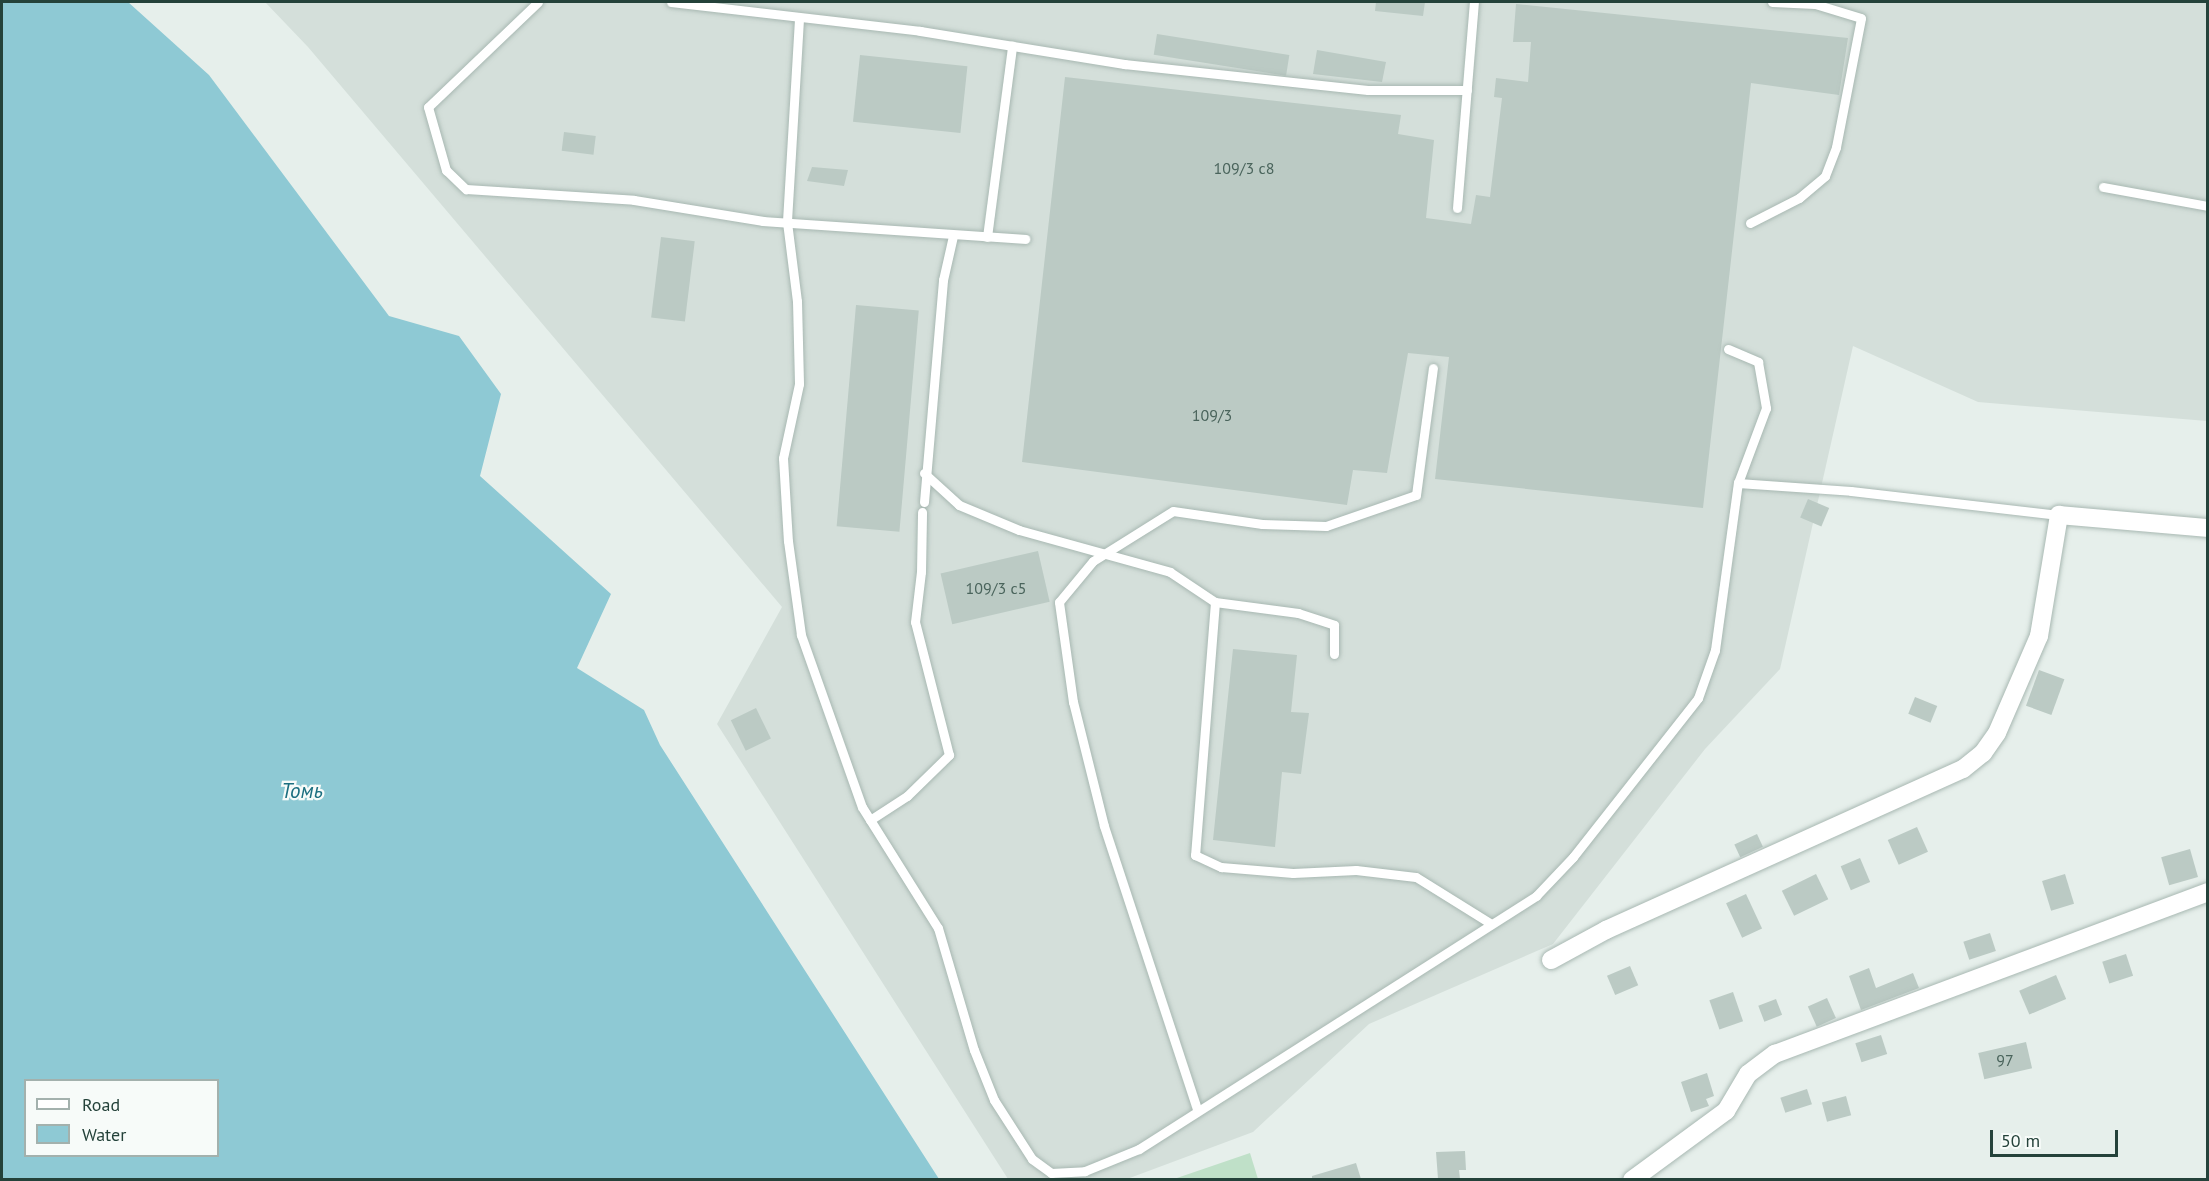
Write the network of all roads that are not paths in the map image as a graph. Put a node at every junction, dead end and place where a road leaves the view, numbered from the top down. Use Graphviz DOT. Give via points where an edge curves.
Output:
graph roads {
  1 [pos="538,2"];
  2 [pos="671,2"];
  3 [pos="1474,2"];
  4 [pos="1772,2"];
  5 [pos="1815,3"];
  6 [pos="799,19"];
  7 [pos="1012,46"];
  8 [pos="1467,90"];
  9 [pos="2103,188"];
  10 [pos="2208,206"];
  11 [pos="1457,208"];
  12 [pos="787,222"];
  13 [pos="1750,223"];
  14 [pos="953,236"];
  15 [pos="987,237"];
  16 [pos="1025,239"];
  17 [pos="1728,349"];
  18 [pos="1433,368"];
  19 [pos="924,473"];
  20 [pos="1738,483"];
  21 [pos="2059,514"];
  22 [pos="2208,528"];
  23 [pos="1105,553"];
  24 [pos="1215,602"];
  25 [pos="1334,654"];
  26 [pos="870,820"];
  27 [pos="2208,892"];
  28 [pos="1490,923"];
  29 [pos="1551,960"];
  30 [pos="1197,1109"];
  31 [pos="1632,1179"];
  1 -- 12 [label="lane" via="428,107 446,170 466,189 634,200"];
  2 -- 6 [label="lane"];
  3 -- 8 [label="lane"];
  4 -- 5 [label="lane"];
  5 -- 13 [label="lane" via="1861,18 1836,147 1826,176 1799,198"];
  6 -- 7 [label="lane"];
  6 -- 12 [label="lane"];
  7 -- 8 [label="lane" via="1124,64 1368,90"];
  7 -- 15 [label="lane"];
  8 -- 11 [label="lane"];
  9 -- 10 [label="lane"];
  12 -- 14 [label="lane"];
  12 -- 26 [label="lane" via="797,301 799,384 783,458 788,541 799,623 821,694"];
  14 -- 15 [label="lane"];
  14 -- 19 [label="lane" via="944,280"];
  15 -- 16 [label="lane"];
  17 -- 20 [label="lane" via="1758,362 1766,408"];
  18 -- 23 [label="lane" via="1416,495 1326,526 1262,524 1173,511"];
  19 -- 23 [label="lane" via="959,505 1019,530"];
  19 -- 26 [label="lane" via="915,622 949,755 907,796"];
  20 -- 21 [label="lane"];
  20 -- 28 [label="lane" via="1715,650 1698,698 1573,857 1536,896"];
  21 -- 22 [label="street"];
  21 -- 29 [label="street" via="2039,636 1997,733 1983,753 1963,769 1606,930"];
  23 -- 24 [label="lane" via="1170,572"];
  23 -- 30 [label="lane" via="1093,561 1059,602 1073,702 1104,826"];
  24 -- 25 [label="lane" via="1298,613 1334,625"];
  24 -- 28 [label="lane" via="1195,855 1221,867 1293,873 1356,870 1416,877"];
  26 -- 30 [label="lane" via="938,928 974,1050 994,1100 1032,1159 1052,1173 1085,1171 1139,1149"];
  27 -- 31 [label="street" via="1774,1054 1748,1074 1726,1111"];
  28 -- 30 [label="lane"];
}
